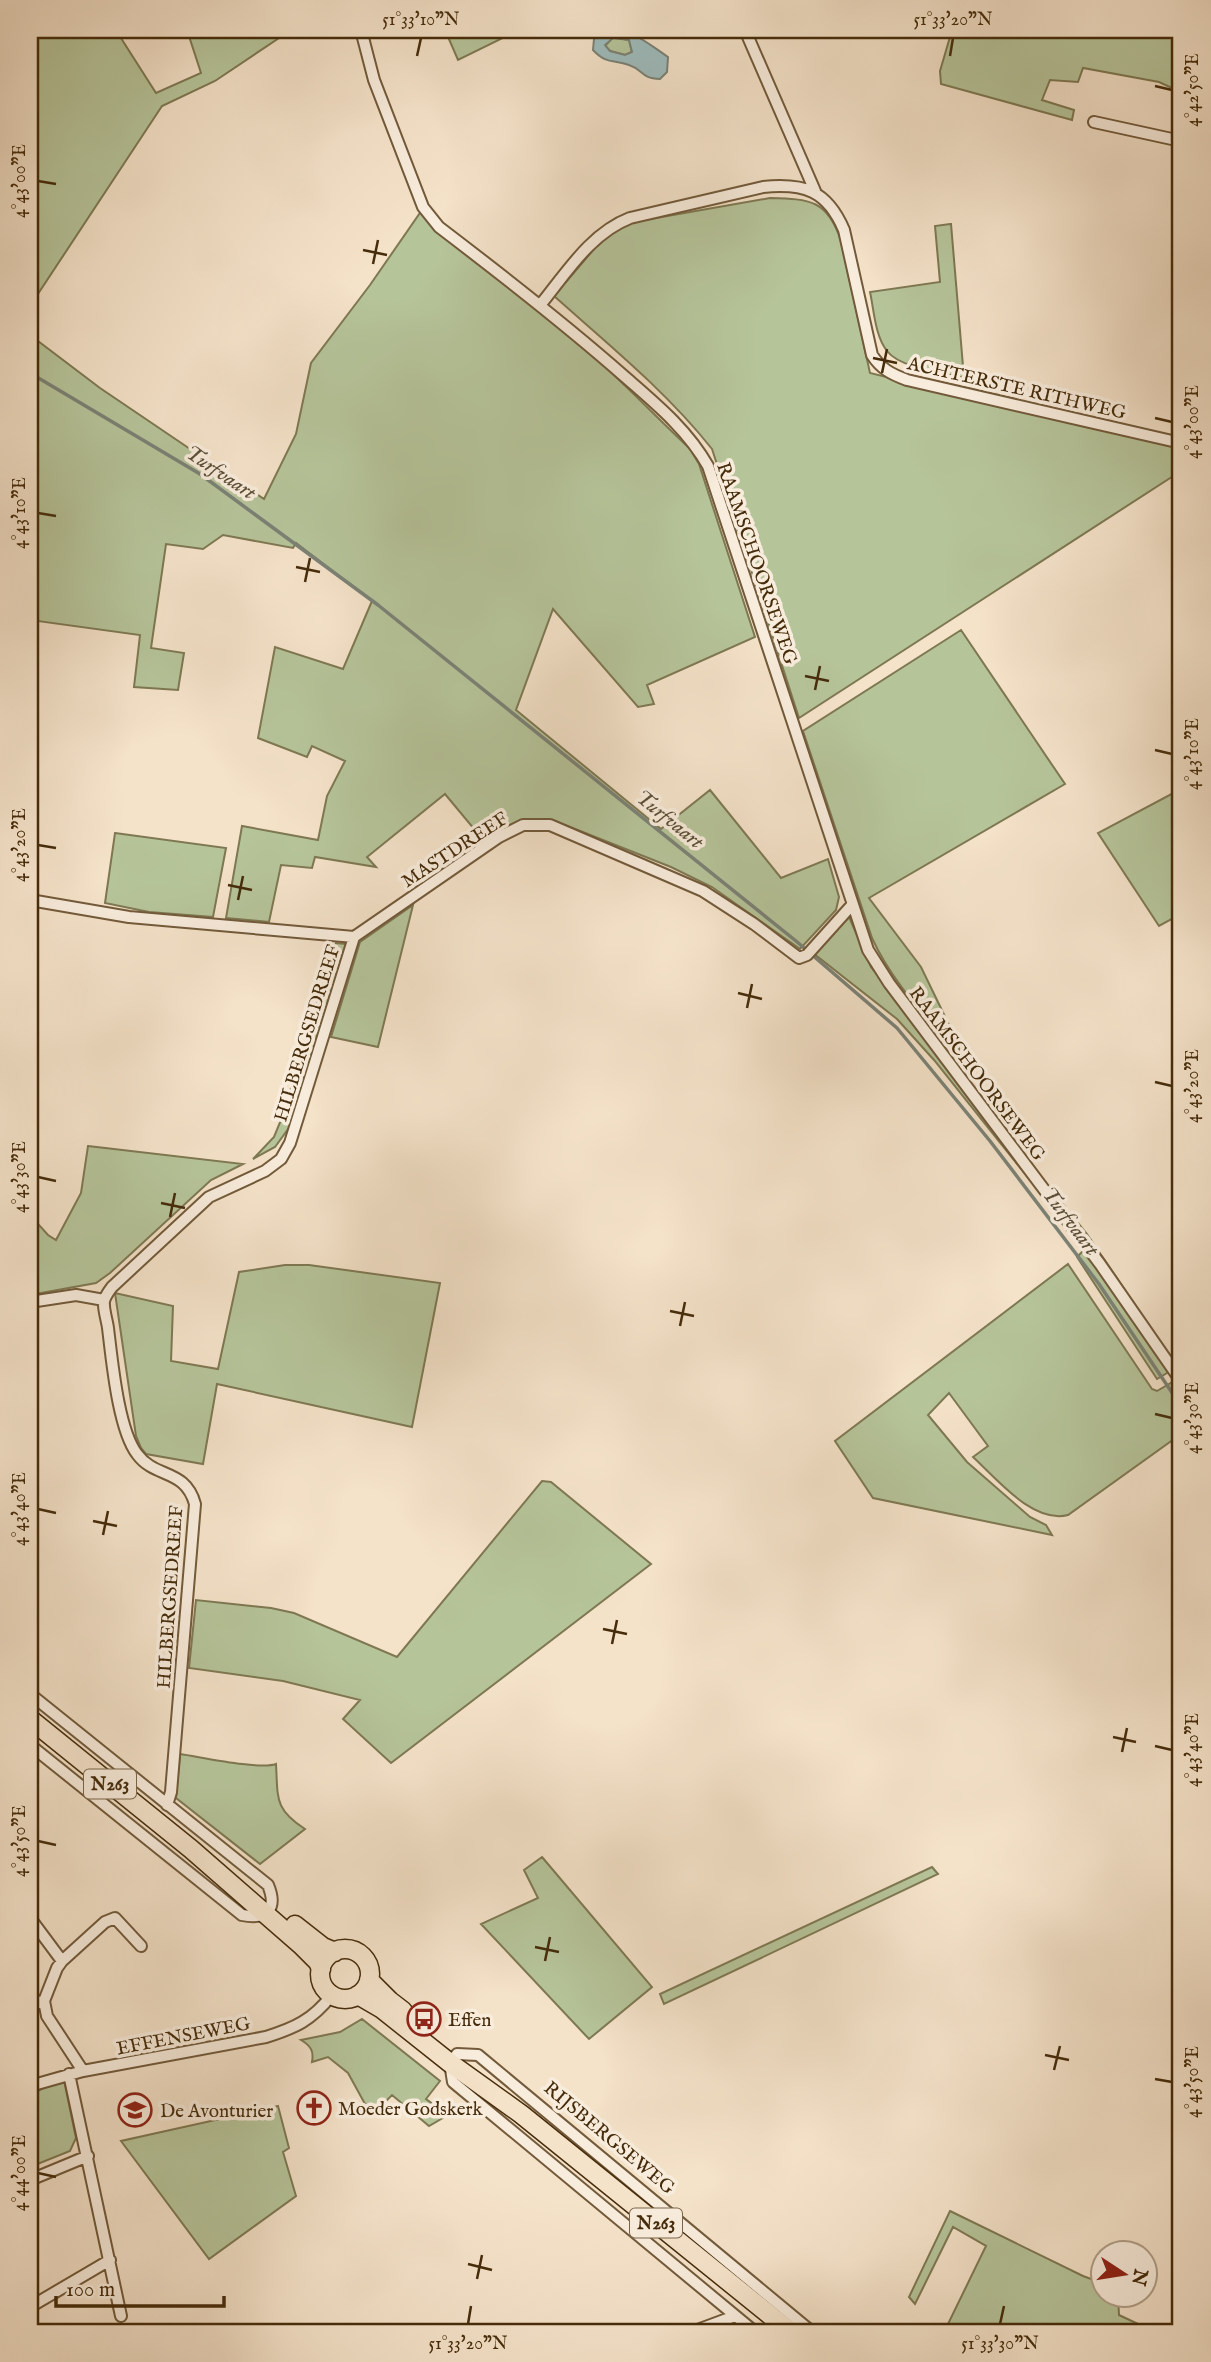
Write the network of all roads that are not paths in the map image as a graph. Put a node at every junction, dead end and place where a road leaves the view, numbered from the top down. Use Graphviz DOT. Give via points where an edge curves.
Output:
graph roads {
  1 [pos="361,30"];
  2 [pos="745,30"];
  3 [pos="1094,122"];
  4 [pos="1181,141"];
  5 [pos="815,191"];
  6 [pos="541,303"];
  7 [pos="1181,443"];
  8 [pos="30,900"];
  9 [pos="852,905"];
  10 [pos="354,937"];
  11 [pos="104,1300"];
  12 [pos="30,1302"];
  13 [pos="1181,1381"];
  14 [pos="30,1694"];
  15 [pos="30,1719"];
  16 [pos="30,1745"];
  17 [pos="167,1805"];
  18 [pos="269,1910"];
  19 [pos="30,1918"];
  20 [pos="141,1946"];
  21 [pos="335,1952"];
  22 [pos="62,1962"];
  23 [pos="321,1969"];
  24 [pos="369,1980"];
  25 [pos="358,1995"];
  26 [pos="331,1996"];
  27 [pos="44,2001"];
  28 [pos="30,2004"];
  29 [pos="454,2059"];
  30 [pos="83,2071"];
  31 [pos="69,2074"];
  32 [pos="30,2086"];
  33 [pos="88,2156"];
  34 [pos="30,2180"];
  35 [pos="110,2260"];
  36 [pos="30,2307"];
  37 [pos="121,2316"];
  38 [pos="735,2316"];
  39 [pos="692,2332"];
  40 [pos="755,2332"];
  41 [pos="791,2332"];
  42 [pos="812,2332"];
  1 -- 6 [label="street, RAAMSCHOORSEWEG" via="374,80 423,207 439,227"];
  2 -- 5 [label="street, ACHTERSTE RITHWEG"];
  3 -- 4 [label="street"];
  5 -- 6 [label="street" via="783,185 762,187 614,224 600,233"];
  5 -- 7 [label="street, ACHTERSTE RITHWEG" via="844,230 872,355 879,366 907,380"];
  6 -- 9 [label="street, RAAMSCHOORSEWEG" via="672,418 696,444 708,466"];
  8 -- 10 [label="street" via="129,917"];
  9 -- 10 [label="street, MASTDREEF" via="810,952 799,958 703,891 550,825 523,825"];
  9 -- 13 [label="street, RAAMSCHOORSEWEG" via="868,950 889,983 1100,1264"];
  10 -- 11 [label="street, HILBERGSEDREEF" via="290,1143 281,1159 209,1196 112,1287"];
  11 -- 12 [label="street" via="76,1295"];
  11 -- 17 [label="street, HILBERGSEDREEF" via="116,1388 130,1444 148,1465 185,1483 195,1504"];
  14 -- 17 [label="street"];
  15 -- 18 [label="main road, N263"];
  16 -- 18 [label="street" via="242,1915 256,1918"];
  17 -- 18 [label="street" via="268,1885 272,1895"];
  18 -- 21 [label="main road, N263"];
  18 -- 23 [label="main road, N263"];
  19 -- 22 [label="street"];
  20 -- 22 [label="street" via="115,1918"];
  21 -- 23 [label="main road"];
  21 -- 24 [label="main road, N263" via="351,1950 367,1960"];
  22 -- 27 [label="street"];
  23 -- 26 [label="main road, N263"];
  24 -- 25 [label="main road"];
  24 -- 29 [label="main road, RIJSBERGSEWEG / N263"];
  25 -- 26 [label="main road"];
  25 -- 29 [label="main road, RIJSBERGSEWEG / N263"];
  26 -- 30 [label="street, EFFENSEWEG" via="296,2028"];
  27 -- 28 [label="street"];
  27 -- 30 [label="street" via="47,2016"];
  29 -- 38 [label="street" via="453,2082"];
  29 -- 41 [label="main road, RIJSBERGSEWEG / N263"];
  29 -- 42 [label="street, RIJSBERGSEWEG" via="478,2054"];
  30 -- 31 [label="street, EFFENSEWEG"];
  31 -- 32 [label="street, EFFENSEWEG"];
  31 -- 33 [label="street"];
  33 -- 34 [label="street"];
  33 -- 35 [label="street"];
  35 -- 36 [label="street"];
  35 -- 37 [label="street"];
  38 -- 39 [label="street"];
  38 -- 40 [label="street"];
}
